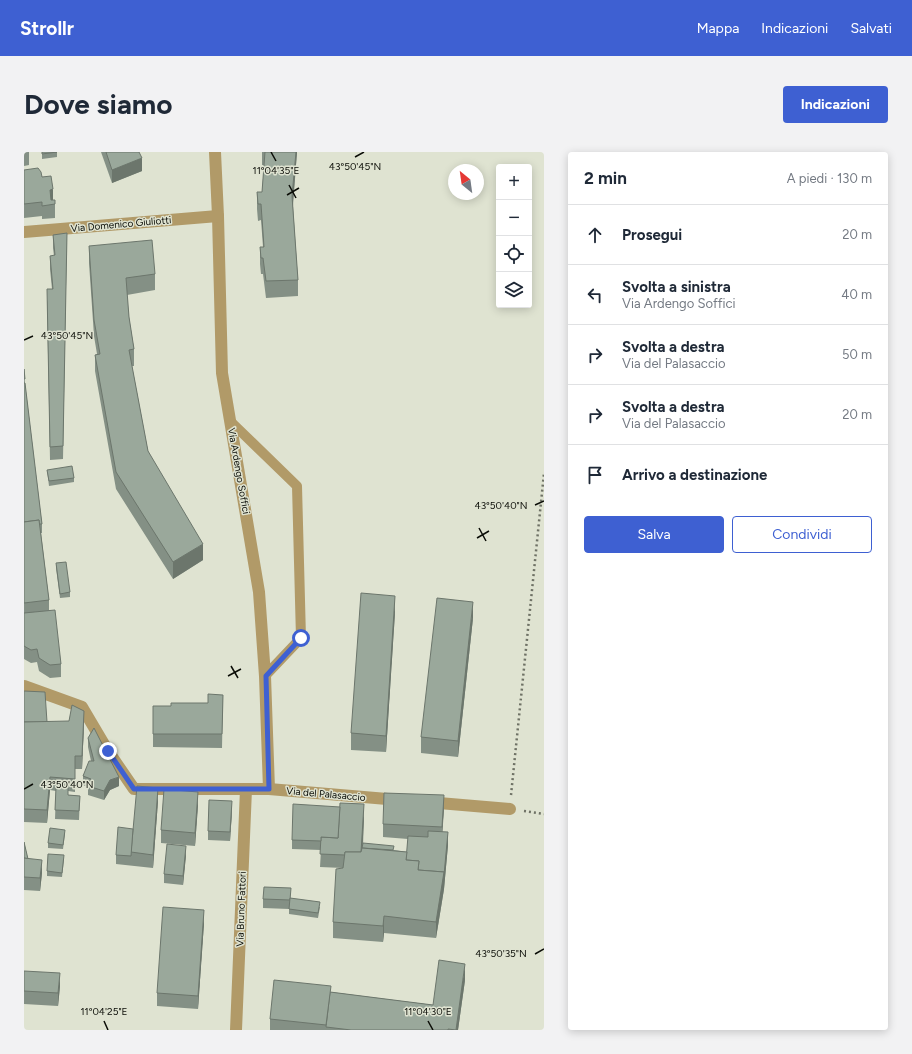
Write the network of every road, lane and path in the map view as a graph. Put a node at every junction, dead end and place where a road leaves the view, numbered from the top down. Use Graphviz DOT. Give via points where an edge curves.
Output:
graph roads {
  1 [pos="215,152"];
  2 [pos="218,216"];
  3 [pos="24,232"];
  4 [pos="230,421"];
  5 [pos="544,473"];
  6 [pos="266,676"];
  7 [pos="24,686"];
  8 [pos="246,788"];
  9 [pos="269,789"];
  10 [pos="510,809"];
  11 [pos="544,814"];
  12 [pos="236,1030"];
  1 -- 2 [label="street, Via Ardengo Soffici"];
  2 -- 3 [label="street, Via Domenico Giuliotti"];
  2 -- 4 [label="street, Via Ardengo Soffici" via="222,373"];
  4 -- 6 [label="street, Via Ardengo Soffici" via="259,592"];
  4 -- 6 [label="lane" via="297,486 301,638"];
  5 -- 10 [label="path"];
  6 -- 9 [label="street, Via Ardengo Soffici"];
  7 -- 8 [label="street, Via del Palasaccio" via="82,707 134,789"];
  8 -- 9 [label="street, Via del Palasaccio"];
  8 -- 12 [label="street, Via Bruno Fattori"];
  9 -- 10 [label="street, Via del Palasaccio"];
  10 -- 11 [label="path"];
}
